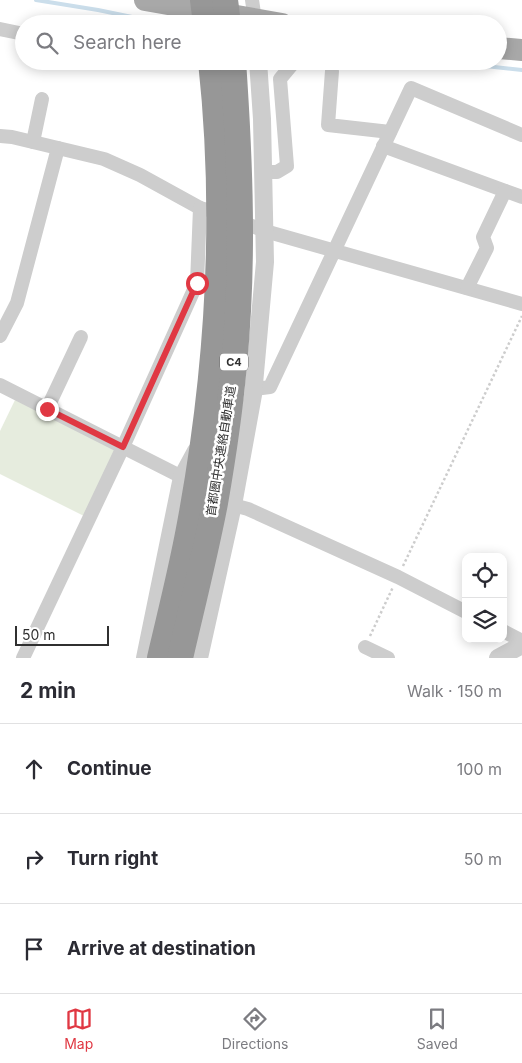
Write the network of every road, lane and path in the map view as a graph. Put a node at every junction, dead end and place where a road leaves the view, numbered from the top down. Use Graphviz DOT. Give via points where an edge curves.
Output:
graph roads {
  1 [pos="145,0"];
  2 [pos="203,0"];
  3 [pos="225,0"];
  4 [pos="174,3"];
  5 [pos="205,15"];
  6 [pos="227,15"];
  7 [pos="254,15"];
  8 [pos="0,28"];
  9 [pos="15,32"];
  10 [pos="507,49"];
  11 [pos="522,50"];
  12 [pos="212,70"];
  13 [pos="233,70"];
  14 [pos="259,70"];
  15 [pos="288,70"];
  16 [pos="332,71"];
  17 [pos="42,99"];
  18 [pos="390,132"];
  19 [pos="522,135"];
  20 [pos="0,136"];
  21 [pos="32,142"];
  22 [pos="383,146"];
  23 [pos="58,148"];
  24 [pos="264,172"];
  25 [pos="505,191"];
  26 [pos="522,197"];
  27 [pos="200,208"];
  28 [pos="265,231"];
  29 [pos="334,250"];
  30 [pos="264,262"];
  31 [pos="467,288"];
  32 [pos="522,304"];
  33 [pos="522,316"];
  34 [pos="0,336"];
  35 [pos="81,337"];
  36 [pos="0,385"];
  37 [pos="254,389"];
  38 [pos="47,409"];
  39 [pos="123,447"];
  40 [pos="182,477"];
  41 [pos="233,505"];
  42 [pos="398,577"];
  43 [pos="462,610"];
  44 [pos="507,633"];
  45 [pos="522,641"];
  46 [pos="522,645"];
  47 [pos="365,647"];
  48 [pos="23,658"];
  49 [pos="145,658"];
  50 [pos="160,658"];
  51 [pos="180,658"];
  52 [pos="199,658"];
  53 [pos="388,658"];
  54 [pos="498,658"];
  1 -- 4 [label="main road"];
  2 -- 5 [label="highway, bridge"];
  3 -- 6 [label="highway, bridge"];
  4 -- 7 [label="main road"];
  8 -- 9 [label="street"];
  10 -- 11 [label="main road"];
  12 -- 50 [label="highway, 首都圏中央連絡自動車道 / C4, bridge" via="216,99 219,259 210,389 189,529"];
  13 -- 51 [label="highway, 首都圏中央連絡自動車道 / C4, bridge" via="240,243 234,363 214,504"];
  14 -- 24 [label="street"];
  15 -- 24 [label="street" via="280,79 287,166 277,172"];
  16 -- 18 [label="street" via="328,125"];
  17 -- 21 [label="street"];
  18 -- 19 [label="street" via="411,88"];
  18 -- 22 [label="street"];
  20 -- 21 [label="street"];
  21 -- 23 [label="street"];
  22 -- 25 [label="street"];
  22 -- 29 [label="street"];
  23 -- 27 [label="street" via="104,159"];
  23 -- 34 [label="street" via="16,303"];
  24 -- 28 [label="street"];
  25 -- 26 [label="street"];
  25 -- 31 [label="street" via="483,237 487,248"];
  27 -- 28 [label="street"];
  27 -- 39 [label="street" via="197,283"];
  28 -- 29 [label="street"];
  28 -- 30 [label="street"];
  29 -- 31 [label="street"];
  29 -- 37 [label="street" via="270,387"];
  30 -- 37 [label="street"];
  30 -- 40 [label="street" via="246,340 218,409"];
  31 -- 32 [label="street"];
  33 -- 42 [label="path"];
  35 -- 38 [label="street"];
  36 -- 38 [label="street"];
  37 -- 41 [label="street"];
  38 -- 39 [label="street"];
  39 -- 40 [label="street"];
  39 -- 48 [label="street"];
  40 -- 49 [label="street"];
  41 -- 42 [label="street"];
  41 -- 52 [label="street"];
  42 -- 43 [label="street"];
  42 -- 47 [label="path"];
  44 -- 45 [label="street"];
  46 -- 54 [label="street"];
  47 -- 53 [label="street"];
}
